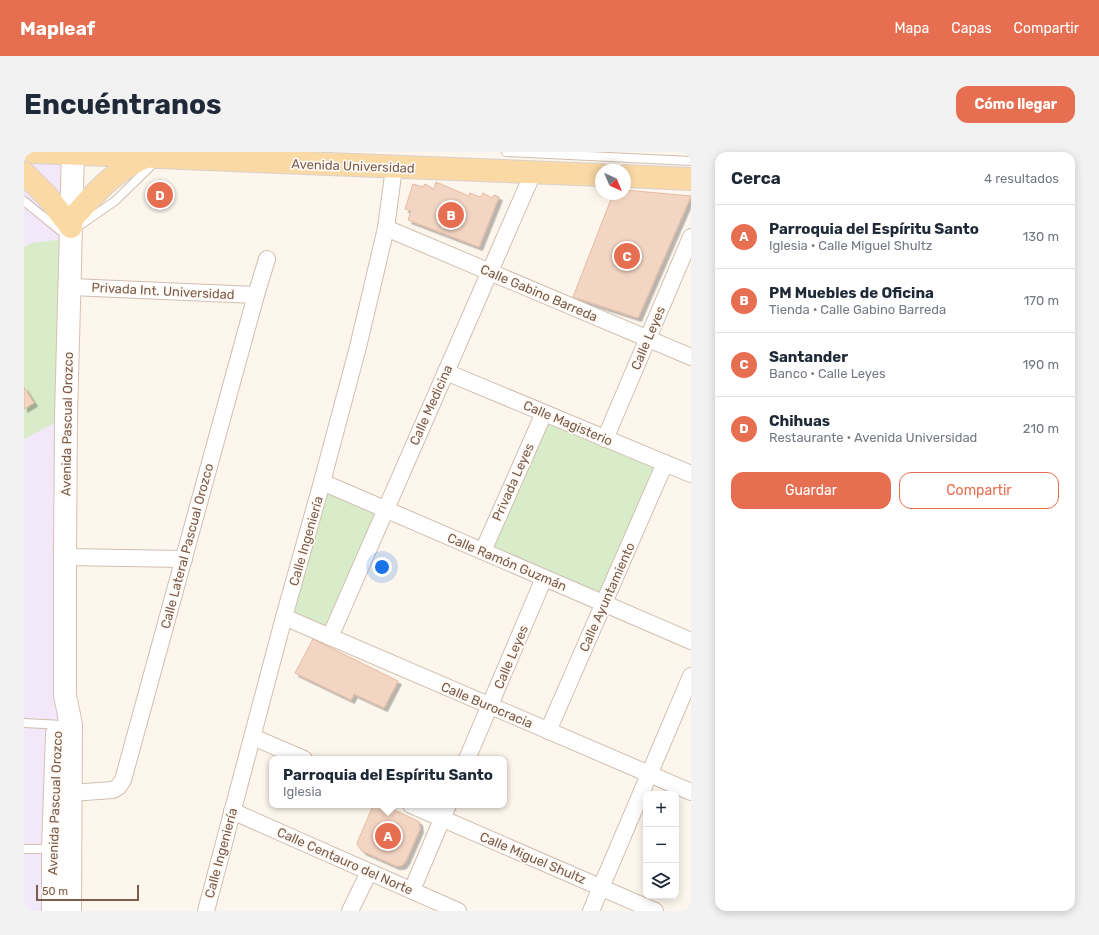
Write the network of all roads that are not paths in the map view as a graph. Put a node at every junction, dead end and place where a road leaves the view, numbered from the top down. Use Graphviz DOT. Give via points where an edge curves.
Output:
graph roads {
  1 [pos="33,152"];
  2 [pos="506,152"];
  3 [pos="73,153"];
  4 [pos="152,158"];
  5 [pos="691,161"];
  6 [pos="394,168"];
  7 [pos="24,172"];
  8 [pos="533,173"];
  9 [pos="595,176"];
  10 [pos="631,176"];
  11 [pos="691,179"];
  12 [pos="24,201"];
  13 [pos="386,228"];
  14 [pos="71,229"];
  15 [pos="691,237"];
  16 [pos="267,259"];
  17 [pos="490,272"];
  18 [pos="71,287"];
  19 [pos="256,296"];
  20 [pos="648,339"];
  21 [pos="691,357"];
  22 [pos="446,372"];
  23 [pos="544,413"];
  24 [pos="605,439"];
  25 [pos="665,463"];
  26 [pos="691,474"];
  27 [pos="322,482"];
  28 [pos="386,509"];
  29 [pos="483,551"];
  30 [pos="65,557"];
  31 [pos="184,559"];
  32 [pos="544,578"];
  33 [pos="604,604"];
  34 [pos="284,617"];
  35 [pos="330,637"];
  36 [pos="691,641"];
  37 [pos="691,676"];
  38 [pos="490,706"];
  39 [pos="24,723"];
  40 [pos="64,725"];
  41 [pos="548,731"];
  42 [pos="253,737"];
  43 [pos="297,756"];
  44 [pos="468,756"];
  45 [pos="650,774"];
  46 [pos="691,792"];
  47 [pos="72,793"];
  48 [pos="426,808"];
  49 [pos="232,811"];
  50 [pos="445,812"];
  51 [pos="24,849"];
  52 [pos="53,849"];
  53 [pos="369,872"];
  54 [pos="601,888"];
  55 [pos="412,890"];
  56 [pos="53,911"];
  57 [pos="70,911"];
  58 [pos="206,911"];
  59 [pos="350,911"];
  60 [pos="458,911"];
  61 [pos="591,911"];
  62 [pos="655,911"];
  1 -- 3 [label="main road, Avenida Universidad"];
  2 -- 5 [label="lane"];
  3 -- 4 [label="main road, Avenida Universidad"];
  3 -- 14 [label="main road, Avenida Pascual Orozco"];
  4 -- 6 [label="main road, Avenida Universidad"];
  4 -- 14 [label="main road" via="131,163 111,178"];
  6 -- 8 [label="main road, Avenida Universidad"];
  6 -- 13 [label="street, Calle Ingeniería"];
  7 -- 14 [label="main road" via="47,196"];
  8 -- 9 [label="main road, Avenida Universidad"];
  8 -- 17 [label="street, Calle Medicina"];
  10 -- 11 [label="main road"];
  12 -- 14 [label="lane"];
  13 -- 17 [label="street, Calle Gabino Barreda"];
  13 -- 27 [label="street, Calle Ingeniería"];
  14 -- 18 [label="main road, Avenida Pascual Orozco"];
  15 -- 20 [label="street, Calle Leyes"];
  16 -- 19 [label="street, Calle Lateral Pascual Orozco"];
  17 -- 20 [label="street, Calle Gabino Barreda"];
  17 -- 22 [label="street, Calle Medicina"];
  18 -- 19 [label="street, Privada Int. Universidad"];
  18 -- 30 [label="main road, Avenida Pascual Orozco" via="66,417"];
  19 -- 31 [label="street, Calle Lateral Pascual Orozco"];
  20 -- 21 [label="street, Calle Gabino Barreda"];
  20 -- 24 [label="street, Calle Leyes"];
  22 -- 23 [label="street, Calle Magisterio"];
  22 -- 28 [label="street, Calle Medicina"];
  23 -- 24 [label="street, Calle Magisterio"];
  23 -- 29 [label="street, Privada Leyes"];
  24 -- 25 [label="street, Calle Magisterio"];
  25 -- 26 [label="street, Calle Magisterio"];
  25 -- 33 [label="street, Calle Ayuntamiento"];
  27 -- 28 [label="street, Calle Ramón Guzmán"];
  27 -- 34 [label="street, Calle Ingeniería"];
  28 -- 29 [label="street, Calle Ramón Guzmán"];
  28 -- 35 [label="street, Calle Medicina"];
  29 -- 32 [label="street, Calle Ramón Guzmán"];
  30 -- 31 [label="street"];
  30 -- 40 [label="main road, Avenida Pascual Orozco"];
  31 -- 47 [label="street, Calle Lateral Pascual Orozco" via="121,784 112,790"];
  32 -- 33 [label="street, Calle Ramón Guzmán"];
  32 -- 38 [label="street, Calle Leyes"];
  33 -- 36 [label="street, Calle Ramón Guzmán"];
  33 -- 41 [label="street, Calle Ayuntamiento"];
  34 -- 35 [label="street, Calle Burocracia"];
  34 -- 42 [label="street, Calle Ingeniería"];
  35 -- 38 [label="street, Calle Burocracia"];
  37 -- 45 [label="street"];
  38 -- 41 [label="street, Calle Burocracia"];
  38 -- 44 [label="street, Calle Leyes"];
  39 -- 40 [label="lane"];
  40 -- 47 [label="main road, Avenida Pascual Orozco"];
  40 -- 52 [label="main road, Avenida Pascual Orozco"];
  41 -- 45 [label="street, Calle Burocracia"];
  42 -- 43 [label="street"];
  42 -- 49 [label="street, Calle Ingeniería"];
  45 -- 46 [label="street, Calle Burocracia"];
  45 -- 54 [label="street"];
  47 -- 57 [label="main road, Avenida Pascual Orozco"];
  48 -- 50 [label="street, Calle Miguel Shultz"];
  49 -- 53 [label="street, Calle Centauro del Norte"];
  49 -- 58 [label="street, Calle Ingeniería"];
  50 -- 54 [label="street, Calle Miguel Shultz"];
  50 -- 55 [label="street"];
  51 -- 52 [label="lane"];
  52 -- 56 [label="main road, Avenida Pascual Orozco"];
  53 -- 55 [label="street, Calle Centauro del Norte"];
  53 -- 59 [label="street"];
  54 -- 61 [label="street"];
  54 -- 62 [label="street, Calle Miguel Shultz"];
  55 -- 60 [label="street, Calle Centauro del Norte"];
}
